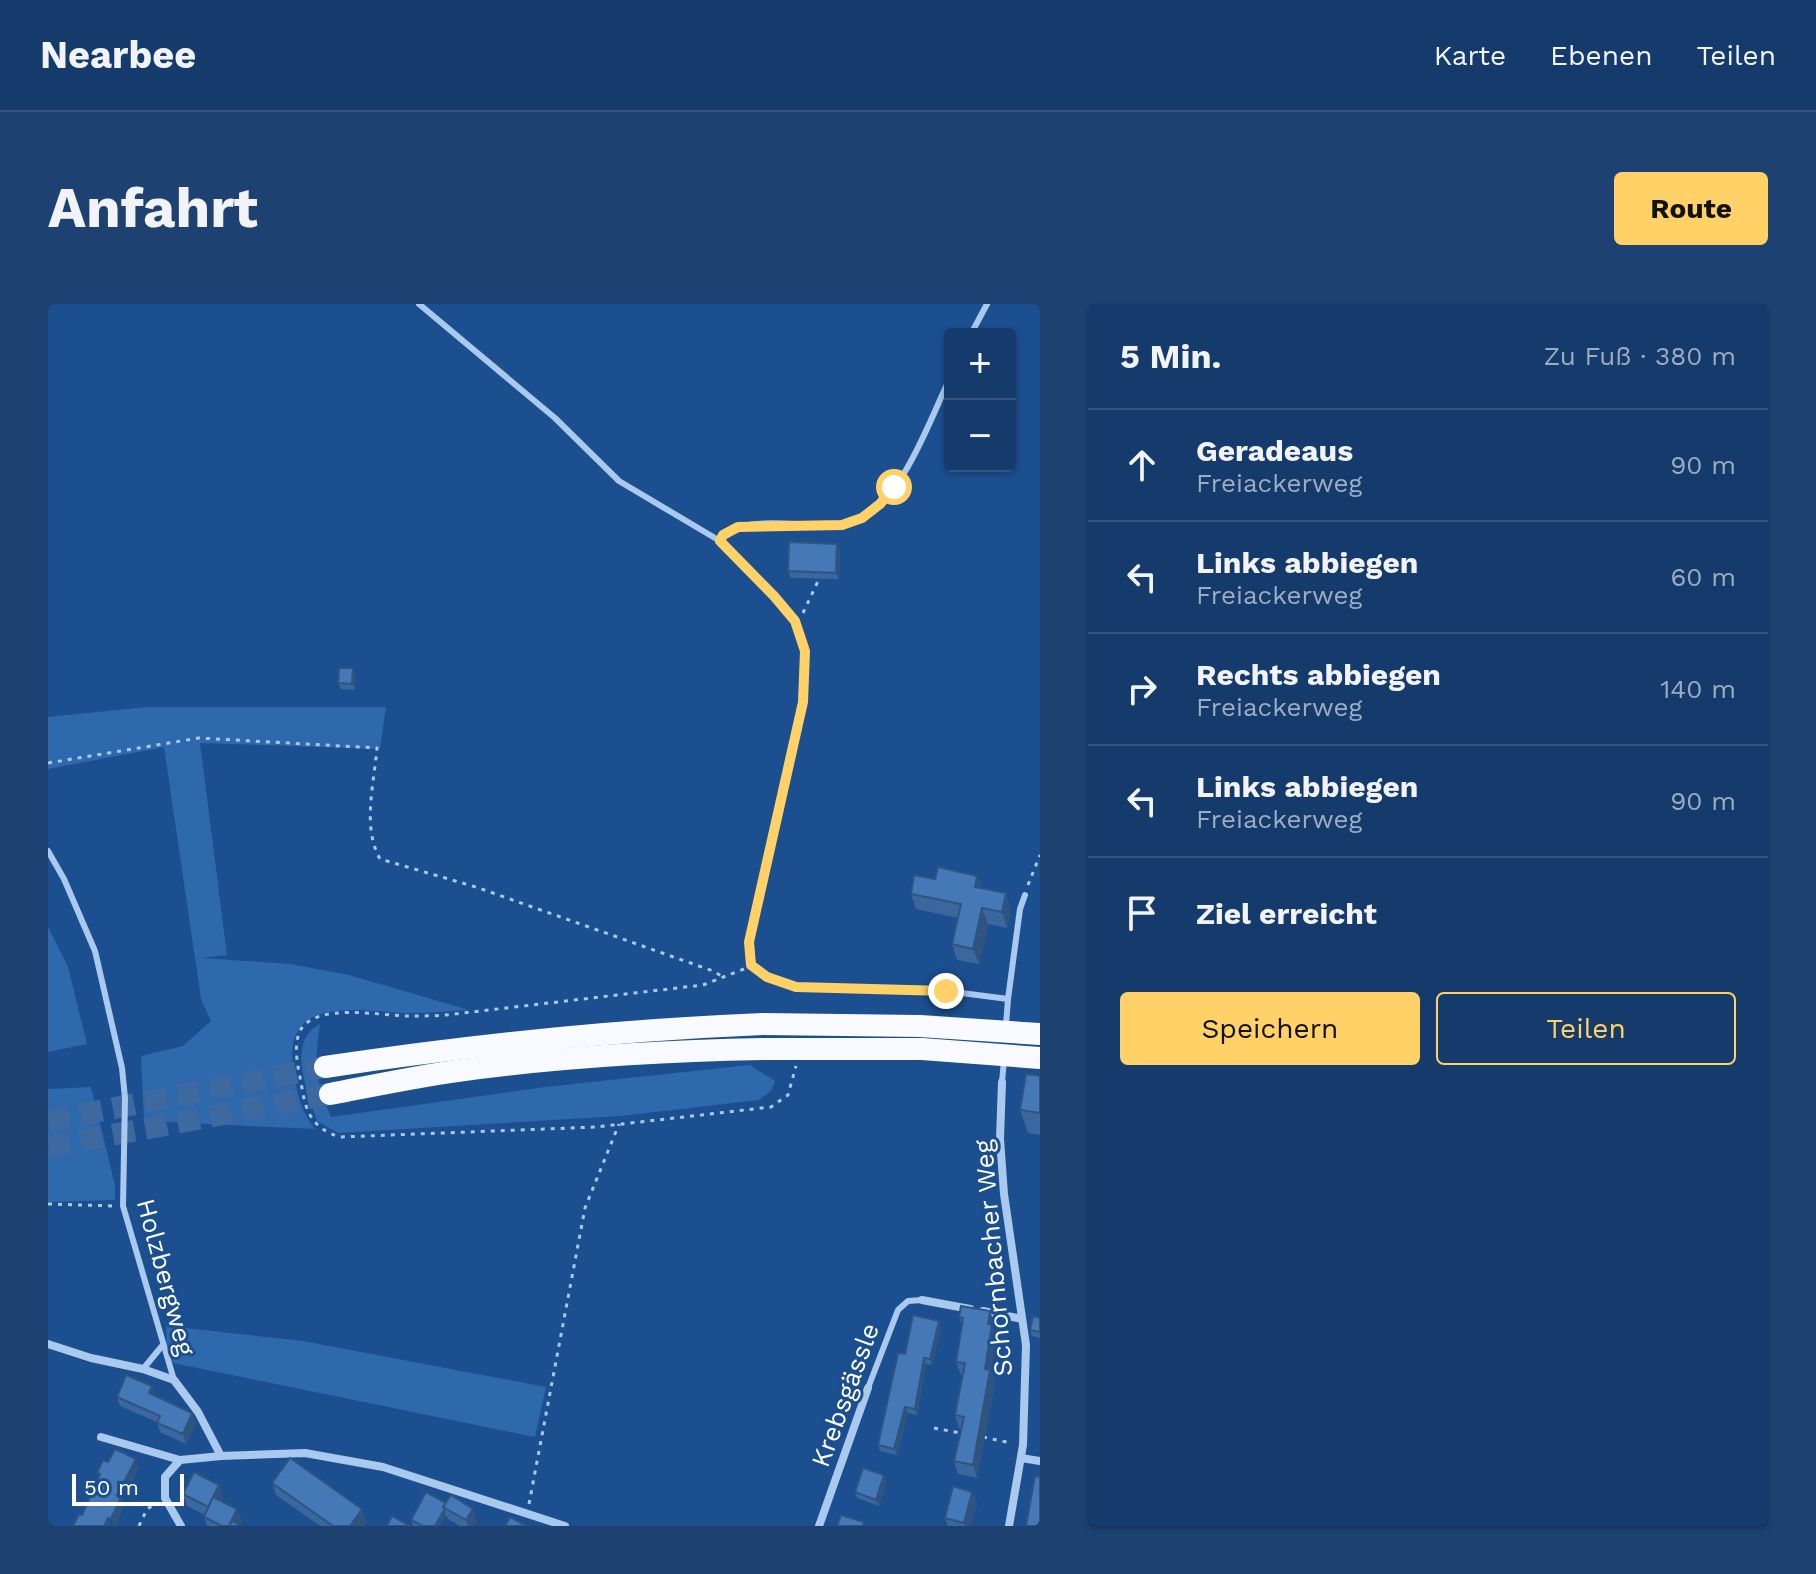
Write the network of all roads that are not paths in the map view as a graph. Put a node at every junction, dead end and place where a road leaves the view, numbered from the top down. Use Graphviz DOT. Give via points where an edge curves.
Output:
graph roads {
  1 [pos="419,304"];
  2 [pos="987,304"];
  3 [pos="974,328"];
  4 [pos="944,390"];
  5 [pos="720,541"];
  6 [pos="48,851"];
  7 [pos="1025,895"];
  8 [pos="1008,999"];
  9 [pos="1040,1034"];
  10 [pos="1005,1039"];
  11 [pos="1004,1053"];
  12 [pos="1040,1058"];
  13 [pos="325,1067"];
  14 [pos="1002,1082"];
  15 [pos="330,1094"];
  16 [pos="922,1300"];
  17 [pos="1022,1319"];
  18 [pos="48,1344"];
  19 [pos="162,1346"];
  20 [pos="143,1369"];
  21 [pos="174,1380"];
  22 [pos="868,1388"];
  23 [pos="101,1437"];
  24 [pos="221,1456"];
  25 [pos="1021,1458"];
  26 [pos="180,1460"];
  27 [pos="1040,1461"];
  28 [pos="181,1526"];
  29 [pos="565,1526"];
  30 [pos="819,1526"];
  31 [pos="1009,1526"];
  1 -- 5 [label="lane" via="555,418 619,481"];
  2 -- 3 [label="lane"];
  4 -- 5 [label="lane" via="894,487 862,518 842,525 738,527"];
  5 -- 8 [label="lane" via="795,621 805,651 803,702 749,942 751,965 796,987 946,991"];
  6 -- 19 [label="lane, Holzbergweg" via="95,951 122,1068 123,1206"];
  7 -- 8 [label="lane"];
  8 -- 10 [label="lane"];
  9 -- 13 [label="highway, bridge" via="763,1024 637,1029 447,1048"];
  11 -- 14 [label="lane"];
  12 -- 15 [label="highway, bridge" via="922,1049 657,1051 456,1071"];
  14 -- 17 [label="street, Schornbacher Weg" via="1003,1180"];
  16 -- 17 [label="street, Krebsgässle"];
  16 -- 22 [label="lane, Krebsgässle" via="908,1301 898,1310"];
  17 -- 25 [label="street, Schornbacher Weg" via="1026,1345"];
  18 -- 20 [label="street"];
  19 -- 20 [label="lane"];
  19 -- 21 [label="lane, Holzbergweg"];
  20 -- 21 [label="street"];
  21 -- 24 [label="street, Holzbergweg"];
  22 -- 30 [label="street, Krebsgässle"];
  23 -- 26 [label="street"];
  24 -- 26 [label="street"];
  24 -- 29 [label="street" via="305,1453 383,1467"];
  25 -- 27 [label="street"];
  25 -- 31 [label="street, Schornbacher Weg"];
  26 -- 28 [label="street" via="165,1477 165,1498"];
}
